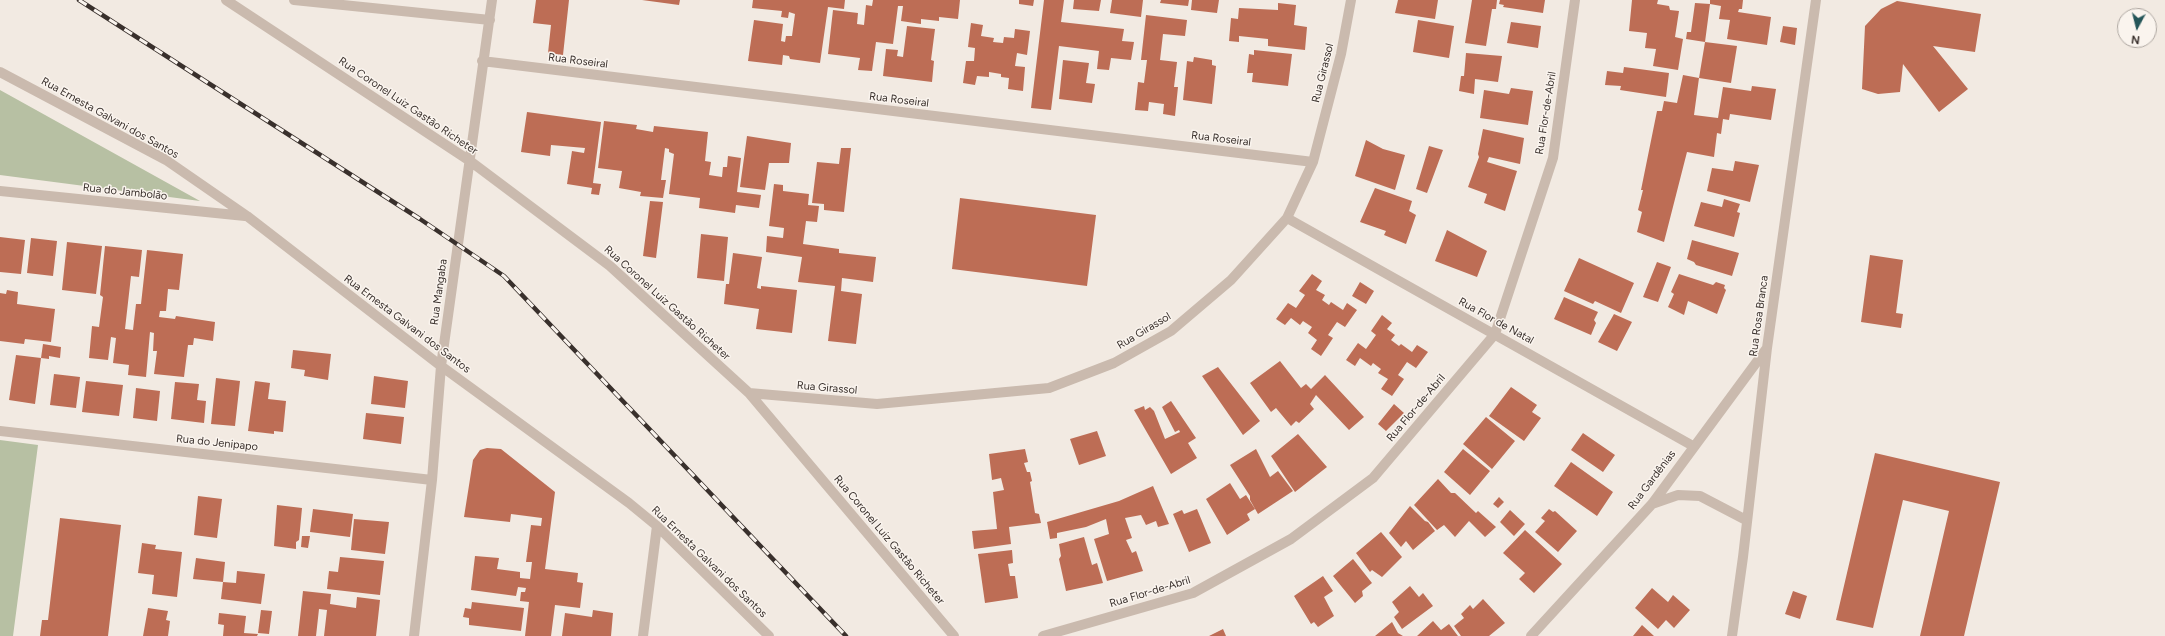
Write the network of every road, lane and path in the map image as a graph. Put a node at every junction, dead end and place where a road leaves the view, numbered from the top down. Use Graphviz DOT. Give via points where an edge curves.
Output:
graph roads {
  1 [pos="226,0"];
  2 [pos="294,0"];
  3 [pos="492,0"];
  4 [pos="1351,0"];
  5 [pos="1575,0"];
  6 [pos="1816,0"];
  7 [pos="490,20"];
  8 [pos="482,61"];
  9 [pos="0,72"];
  10 [pos="470,161"];
  11 [pos="1313,162"];
  12 [pos="0,191"];
  13 [pos="247,216"];
  14 [pos="1287,218"];
  15 [pos="1495,334"];
  16 [pos="1767,348"];
  17 [pos="441,366"];
  18 [pos="749,393"];
  19 [pos="0,431"];
  20 [pos="1693,446"];
  21 [pos="432,480"];
  22 [pos="1652,504"];
  23 [pos="1746,520"];
  24 [pos="657,526"];
  25 [pos="414,636"];
  26 [pos="644,636"];
  27 [pos="769,636"];
  28 [pos="954,636"];
  29 [pos="1043,636"];
  30 [pos="1531,636"];
  31 [pos="1732,636"];
  1 -- 10 [label="street, Rua Coronel Luiz Gastão Richeter"];
  2 -- 7 [label="street"];
  3 -- 7 [label="street, Rua Mangaba"];
  4 -- 11 [label="street, Rua Girassol" via="1341,54"];
  5 -- 15 [label="street, Rua Flor-de-Abril" via="1552,158"];
  6 -- 16 [label="street, Rua Rosa Branca"];
  7 -- 8 [label="street, Rua Mangaba"];
  8 -- 10 [label="street, Rua Mangaba"];
  8 -- 11 [label="street, Rua Roseiral"];
  9 -- 13 [label="street, Rua Ernesta Galvani dos Santos" via="166,160"];
  10 -- 17 [label="street, Rua Mangaba"];
  10 -- 18 [label="street, Rua Coronel Luiz Gastão Richeter" via="610,266"];
  11 -- 14 [label="street, Rua Girassol"];
  12 -- 13 [label="street, Rua do Jambolão"];
  13 -- 17 [label="street, Rua Ernesta Galvani dos Santos"];
  14 -- 15 [label="street, Rua Flor de Natal"];
  14 -- 18 [label="street, Rua Girassol" via="1231,280 1171,331 1114,363 1049,388 877,404"];
  15 -- 20 [label="street, Rua Flor de Natal"];
  15 -- 29 [label="street, Rua Flor-de-Abril" via="1373,478 1291,539 1193,593"];
  16 -- 20 [label="street, Rua Gardênias"];
  16 -- 23 [label="street, Rua Rosa Branca"];
  17 -- 21 [label="street, Rua Mangaba"];
  17 -- 24 [label="street, Rua Ernesta Galvani dos Santos"];
  18 -- 28 [label="street, Rua Coronel Luiz Gastão Richeter"];
  19 -- 21 [label="street, Rua do Jenipapo"];
  20 -- 22 [label="street, Rua Gardênias"];
  21 -- 25 [label="street, Rua Mangaba"];
  22 -- 23 [label="street" via="1678,495 1700,496"];
  22 -- 30 [label="street, Rua Gardênias"];
  23 -- 31 [label="street, Rua Rosa Branca"];
  24 -- 26 [label="street"];
  24 -- 27 [label="street, Rua Ernesta Galvani dos Santos"];
}
